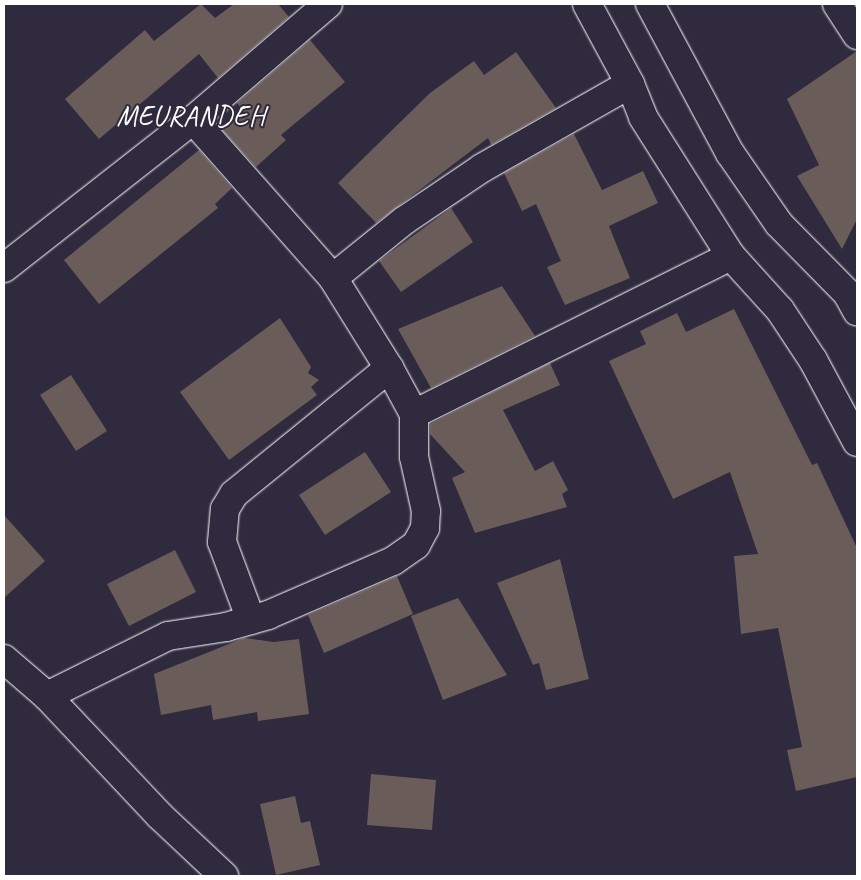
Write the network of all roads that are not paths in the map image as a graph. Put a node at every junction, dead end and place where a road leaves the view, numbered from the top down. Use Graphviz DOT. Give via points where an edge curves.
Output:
graph roads {
  1 [pos="328,4"];
  2 [pos="587,4"];
  3 [pos="650,4"];
  4 [pos="837,4"];
  5 [pos="857,35"];
  6 [pos="630,84"];
  7 [pos="194,120"];
  8 [pos="731,256"];
  9 [pos="4,268"];
  10 [pos="333,278"];
  11 [pos="854,297"];
  12 [pos="389,368"];
  13 [pos="414,414"];
  14 [pos="857,442"];
  15 [pos="251,620"];
  16 [pos="4,659"];
  17 [pos="47,696"];
  18 [pos="224,876"];
  1 -- 7 [label="street"];
  2 -- 6 [label="street"];
  3 -- 11 [label="street" via="730,153 779,224"];
  4 -- 5 [label="street"];
  6 -- 8 [label="street" via="643,116"];
  6 -- 10 [label="street" via="482,168 405,220"];
  7 -- 9 [label="street"];
  7 -- 10 [label="street"];
  8 -- 13 [label="street"];
  8 -- 14 [label="street" via="780,310 814,360"];
  10 -- 12 [label="street"];
  12 -- 13 [label="street"];
  12 -- 15 [label="street" via="234,494 225,509 222,542"];
  13 -- 15 [label="street" via="414,458 426,511 425,528 416,545 393,561"];
  15 -- 17 [label="street" via="168,636"];
  16 -- 17 [label="street"];
  17 -- 18 [label="street" via="160,816"];
}
